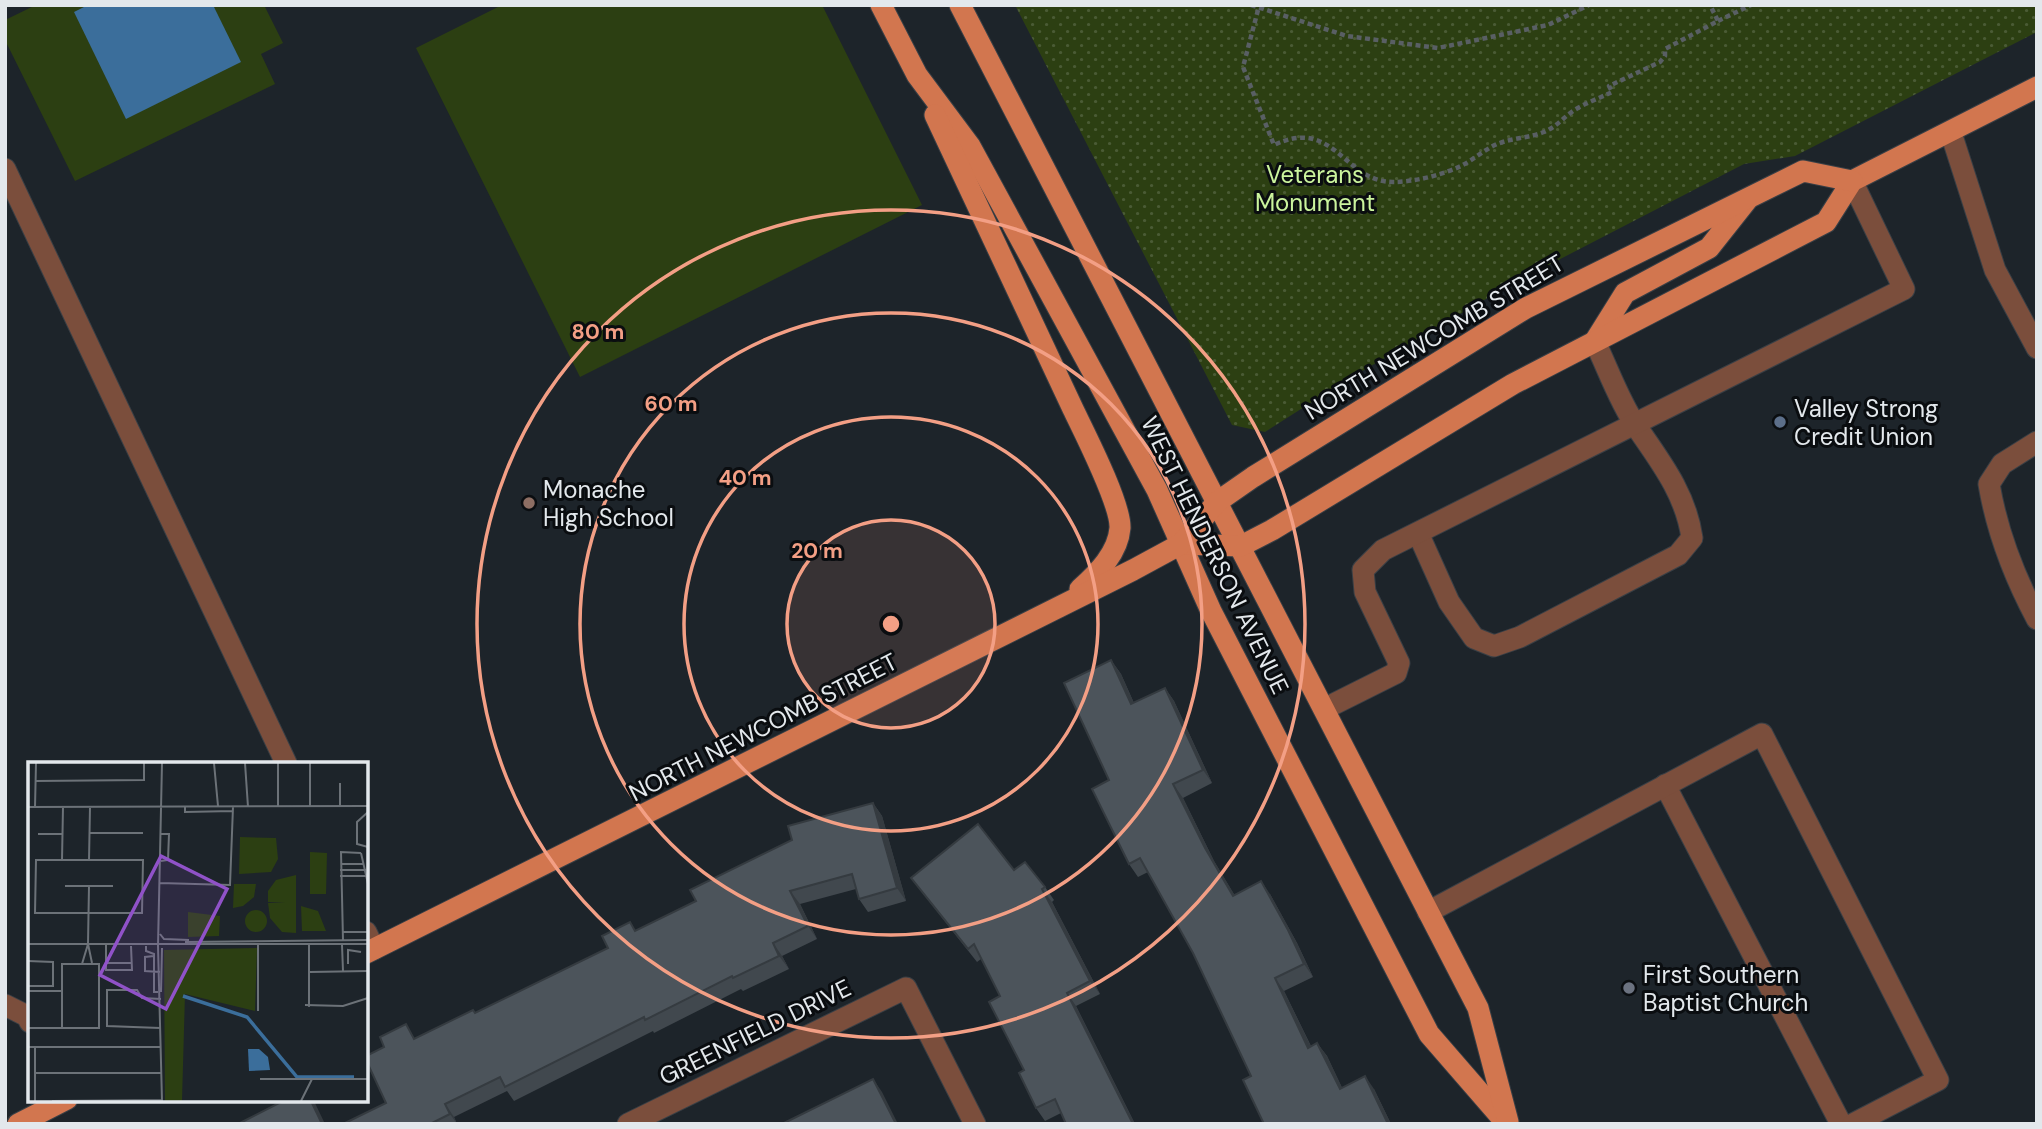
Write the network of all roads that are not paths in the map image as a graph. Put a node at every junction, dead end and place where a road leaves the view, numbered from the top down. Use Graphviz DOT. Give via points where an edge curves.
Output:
graph roads {
  1 [pos="881,5"];
  2 [pos="960,5"];
  3 [pos="917,75"];
  4 [pos="2037,87"];
  5 [pos="1951,133"];
  6 [pos="5,169"];
  7 [pos="1852,181"];
  8 [pos="1751,196"];
  9 [pos="1595,342"];
  10 [pos="2037,348"];
  11 [pos="1635,425"];
  12 [pos="2037,442"];
  13 [pos="1217,502"];
  14 [pos="1418,533"];
  15 [pos="1181,544"];
  16 [pos="1241,546"];
  17 [pos="1060,607"];
  18 [pos="2037,619"];
  19 [pos="1324,709"];
  20 [pos="286,762"];
  21 [pos="1665,785"];
  22 [pos="1428,912"];
  23 [pos="368,944"];
  24 [pos="5,1005"];
  25 [pos="28,1018"];
  26 [pos="63,1101"];
  27 [pos="18,1124"];
  28 [pos="628,1124"];
  29 [pos="975,1124"];
  30 [pos="1508,1124"];
  31 [pos="1841,1124"];
  32 [pos="1853,1124"];
  1 -- 3 [label="main road, WEST HENDERSON AVENUE"];
  2 -- 13 [label="main road, WEST HENDERSON AVENUE"];
  3 -- 15 [label="main road, WEST HENDERSON AVENUE" via="970,146 1157,490"];
  3 -- 17 [label="main road" via="1117,511 1120,527 1115,547 1098,573"];
  4 -- 5 [label="main road"];
  5 -- 7 [label="main road"];
  5 -- 10 [label="street" via="1995,270"];
  6 -- 20 [label="street"];
  7 -- 8 [label="main road, NORTH NEWCOMB STREET" via="1802,171"];
  7 -- 9 [label="main road" via="1826,222"];
  7 -- 11 [label="street" via="1904,289"];
  8 -- 9 [label="main road" via="1709,248 1625,293"];
  8 -- 13 [label="main road, NORTH NEWCOMB STREET" via="1526,308"];
  9 -- 11 [label="street"];
  9 -- 16 [label="main road" via="1513,384"];
  11 -- 14 [label="street"];
  11 -- 14 [label="street" via="1667,469 1689,519 1692,538 1678,555 1520,636 1494,646 1474,638 1449,602"];
  12 -- 18 [label="street" via="2002,464 1989,484 1996,522"];
  13 -- 15 [label="main road, NORTH NEWCOMB STREET"];
  13 -- 16 [label="main road, WEST HENDERSON AVENUE"];
  14 -- 19 [label="street" via="1384,550 1363,570 1365,592 1399,663 1396,673"];
  15 -- 16 [label="main road, NORTH NEWCOMB STREET"];
  15 -- 17 [label="main road, NORTH NEWCOMB STREET"];
  15 -- 30 [label="main road, WEST HENDERSON AVENUE" via="1429,1034"];
  16 -- 19 [label="main road, WEST HENDERSON AVENUE"];
  17 -- 23 [label="main road, NORTH NEWCOMB STREET"];
  19 -- 22 [label="main road, WEST HENDERSON AVENUE"];
  21 -- 22 [label="street"];
  21 -- 31 [label="street"];
  21 -- 32 [label="street" via="1762,734 1938,1080"];
  22 -- 30 [label="main road, WEST HENDERSON AVENUE" via="1478,1008"];
  24 -- 25 [label="street"];
  26 -- 27 [label="main road"];
  28 -- 29 [label="street, GREENFIELD DRIVE" via="906,988"];
}
